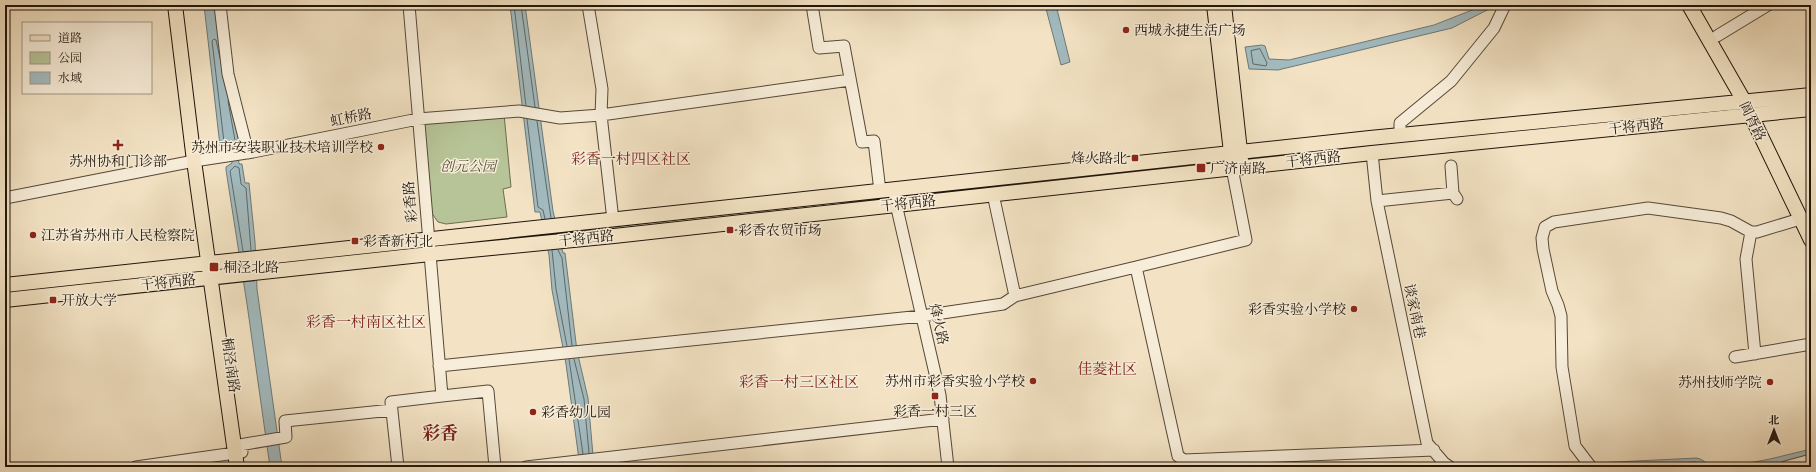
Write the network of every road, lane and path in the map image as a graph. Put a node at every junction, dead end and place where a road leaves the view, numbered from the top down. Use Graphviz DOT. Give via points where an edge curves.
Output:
graph roads {
  1 [pos="175,5"];
  2 [pos="184,5"];
  3 [pos="220,5"];
  4 [pos="408,5"];
  5 [pos="588,5"];
  6 [pos="812,5"];
  7 [pos="1214,5"];
  8 [pos="1224,5"];
  9 [pos="1505,5"];
  10 [pos="1689,5"];
  11 [pos="1699,5"];
  12 [pos="1768,5"];
  13 [pos="1717,36"];
  14 [pos="850,80"];
  15 [pos="1811,95"];
  16 [pos="1749,100"];
  17 [pos="1811,109"];
  18 [pos="1756,114"];
  19 [pos="601,115"];
  20 [pos="418,119"];
  21 [pos="1454,130"];
  22 [pos="1400,135"];
  23 [pos="1455,144"];
  24 [pos="1236,153"];
  25 [pos="1372,153"];
  26 [pos="239,154"];
  27 [pos="198,160"];
  28 [pos="1450,166"];
  29 [pos="1237,167"];
  30 [pos="887,190"];
  31 [pos="993,194"];
  32 [pos="5,198"];
  33 [pos="1377,201"];
  34 [pos="896,204"];
  35 [pos="1806,219"];
  36 [pos="613,220"];
  37 [pos="1751,232"];
  38 [pos="428,239"];
  39 [pos="1811,240"];
  40 [pos="430,254"];
  41 [pos="212,263"];
  42 [pos="1136,267"];
  43 [pos="214,277"];
  44 [pos="5,286"];
  45 [pos="1014,296"];
  46 [pos="5,300"];
  47 [pos="922,316"];
  48 [pos="1811,344"];
  49 [pos="1755,354"];
  50 [pos="1735,357"];
  51 [pos="439,366"];
  52 [pos="442,396"];
  53 [pos="392,410"];
  54 [pos="944,419"];
  55 [pos="238,449"];
  56 [pos="1434,450"];
  57 [pos="1811,460"];
  58 [pos="136,467"];
  59 [pos="236,467"];
  60 [pos="245,467"];
  61 [pos="398,467"];
  62 [pos="496,467"];
  63 [pos="526,467"];
  64 [pos="948,467"];
  65 [pos="1450,467"];
  66 [pos="1591,467"];
  67 [pos="1785,467"];
  1 -- 27 [label="main road"];
  2 -- 27 [label="main road"];
  3 -- 26 [label="street"];
  4 -- 20 [label="street, 彩香路"];
  5 -- 19 [label="street" via="602,89"];
  6 -- 14 [label="street" via="819,48 844,46"];
  7 -- 24 [label="main road"];
  8 -- 24 [label="main road"];
  9 -- 22 [label="street" via="1494,28 1451,81 1400,123"];
  10 -- 16 [label="main road, 阊胥路"];
  11 -- 13 [label="main road, 阊胥路"];
  12 -- 13 [label="street"];
  13 -- 16 [label="main road, 阊胥路"];
  14 -- 19 [label="street, 虹桥路"];
  14 -- 30 [label="street, 烽火路" via="862,142 874,141"];
  15 -- 16 [label="main road, 干将西路"];
  16 -- 18 [label="main road, 阊胥路"];
  16 -- 21 [label="main road, 干将西路"];
  17 -- 18 [label="main road, 干将西路"];
  18 -- 23 [label="main road, 干将西路"];
  18 -- 35 [label="main road, 阊胥路"];
  19 -- 20 [label="street, 虹桥路" via="560,118 519,111"];
  19 -- 36 [label="street"];
  20 -- 26 [label="street, 虹桥路"];
  20 -- 38 [label="street, 彩香路"];
  21 -- 22 [label="main road, 干将西路"];
  21 -- 23 [label="main road"];
  22 -- 24 [label="main road, 干将西路"];
  23 -- 25 [label="main road, 干将西路"];
  24 -- 29 [label="main road"];
  24 -- 30 [label="main road, 干将西路"];
  25 -- 29 [label="main road, 干将西路"];
  25 -- 33 [label="street, 谈家南巷"];
  26 -- 27 [label="street, 虹桥路"];
  27 -- 32 [label="street, 虹桥路"];
  27 -- 41 [label="main road"];
  28 -- 33 [label="street" via="1455,196"];
  29 -- 31 [label="main road, 干将西路"];
  29 -- 42 [label="street" via="1246,240"];
  30 -- 34 [label="street, 烽火路"];
  30 -- 36 [label="main road, 干将西路"];
  31 -- 34 [label="main road, 干将西路"];
  31 -- 45 [label="street"];
  33 -- 56 [label="street, 谈家南巷" via="1428,443"];
  34 -- 40 [label="main road, 干将西路"];
  34 -- 47 [label="street, 烽火路"];
  35 -- 37 [label="street"];
  35 -- 39 [label="main road, 阊胥路"];
  36 -- 38 [label="main road, 干将西路"];
  37 -- 49 [label="street" via="1746,259"];
  37 -- 66 [label="street" via="1721,218 1648,208 1554,222 1545,227 1543,248 1552,291 1561,316 1563,374 1575,446"];
  38 -- 40 [label="street, 彩香路"];
  38 -- 41 [label="main road, 干将西路"];
  40 -- 43 [label="main road, 干将西路"];
  40 -- 51 [label="street, 彩香路"];
  41 -- 43 [label="main road, 桐泾南路"];
  41 -- 44 [label="main road, 干将西路"];
  42 -- 45 [label="street"];
  42 -- 56 [label="street" via="1178,456 1184,460"];
  43 -- 46 [label="main road, 干将西路"];
  43 -- 55 [label="main road, 桐泾南路"];
  45 -- 47 [label="street" via="1003,304"];
  47 -- 51 [label="street"];
  47 -- 54 [label="street, 烽火路"];
  48 -- 49 [label="street"];
  49 -- 50 [label="street"];
  51 -- 52 [label="street, 彩香路"];
  52 -- 53 [label="street" via="391,402"];
  52 -- 62 [label="street" via="488,391"];
  53 -- 55 [label="street" via="285,421 286,438"];
  53 -- 61 [label="street"];
  54 -- 63 [label="street"];
  54 -- 64 [label="street, 烽火路"];
  55 -- 58 [label="street"];
  55 -- 59 [label="main road, 桐泾南路"];
  55 -- 60 [label="main road, 桐泾南路"];
  56 -- 65 [label="street, 谈家南巷"];
  57 -- 67 [label="street"];
}
